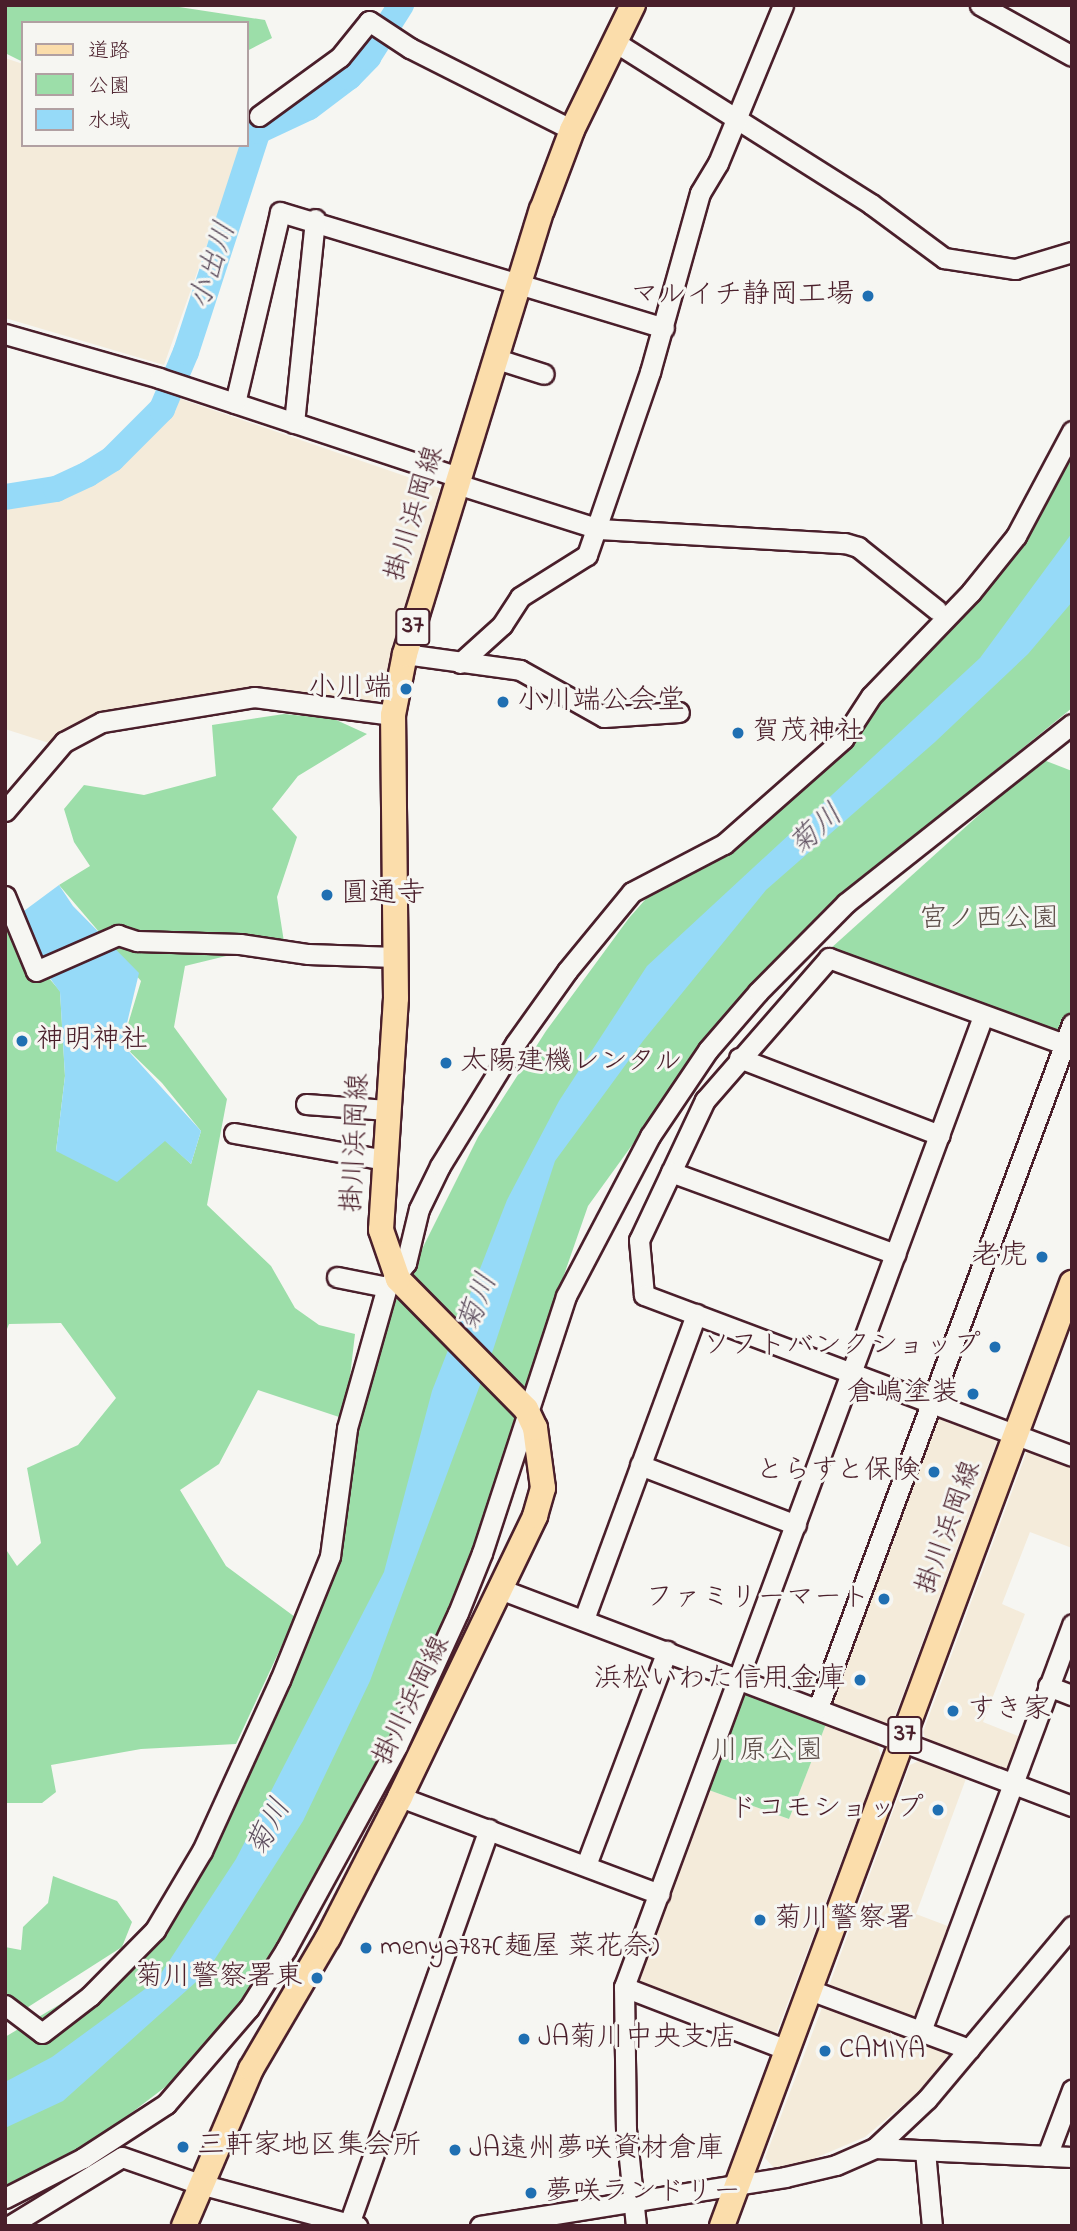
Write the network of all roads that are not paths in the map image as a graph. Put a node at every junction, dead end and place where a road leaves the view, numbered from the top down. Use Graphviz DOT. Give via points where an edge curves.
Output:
graph roads {
  1 [pos="633,5"];
  2 [pos="783,5"];
  3 [pos="982,6"];
  4 [pos="615,41"];
  5 [pos="1072,56"];
  6 [pos="259,116"];
  7 [pos="737,118"];
  8 [pos="572,130"];
  9 [pos="315,219"];
  10 [pos="1072,252"];
  11 [pos="517,283"];
  12 [pos="664,328"];
  13 [pos="5,334"];
  14 [pos="494,358"];
  15 [pos="544,374"];
  16 [pos="234,403"];
  17 [pos="294,424"];
  18 [pos="1072,431"];
  19 [pos="458,480"];
  20 [pos="599,528"];
  21 [pos="937,610"];
  22 [pos="405,654"];
  23 [pos="460,663"];
  24 [pos="679,712"];
  25 [pos="393,715"];
  26 [pos="1072,724"];
  27 [pos="5,811"];
  28 [pos="5,896"];
  29 [pos="396,957"];
  30 [pos="983,1016"];
  31 [pos="1072,1024"];
  32 [pos="1068,1045"];
  33 [pos="740,1058"];
  34 [pos="306,1104"];
  35 [pos="387,1110"];
  36 [pos="234,1133"];
  37 [pos="940,1135"];
  38 [pos="385,1160"];
  39 [pos="671,1171"];
  40 [pos="895,1254"];
  41 [pos="337,1277"];
  42 [pos="395,1282"];
  43 [pos="1072,1283"];
  44 [pos="696,1314"];
  45 [pos="852,1373"];
  46 [pos="932,1404"];
  47 [pos="524,1407"];
  48 [pos="1017,1436"];
  49 [pos="1072,1456"];
  50 [pos="640,1465"];
  51 [pos="796,1525"];
  52 [pos="500,1589"];
  53 [pos="584,1619"];
  54 [pos="1072,1624"];
  55 [pos="667,1651"];
  56 [pos="740,1678"];
  57 [pos="1048,1686"];
  58 [pos="1072,1695"];
  59 [pos="818,1708"];
  60 [pos="903,1740"];
  61 [pos="1013,1780"];
  62 [pos="400,1797"];
  63 [pos="1072,1806"];
  64 [pos="489,1829"];
  65 [pos="586,1865"];
  66 [pos="659,1894"];
  67 [pos="1071,1928"];
  68 [pos="624,1987"];
  69 [pos="810,1990"];
  70 [pos="5,2005"];
  71 [pos="921,2031"];
  72 [pos="969,2049"];
  73 [pos="787,2050"];
  74 [pos="1072,2090"];
  75 [pos="875,2148"];
  76 [pos="925,2151"];
  77 [pos="1047,2156"];
  78 [pos="1072,2157"];
  79 [pos="200,2184"];
  80 [pos="737,2185"];
  81 [pos="5,2198"];
  82 [pos="635,2202"];
  83 [pos="298,2218"];
  84 [pos="555,2221"];
  85 [pos="353,2225"];
  86 [pos="9,2226"];
  87 [pos="184,2226"];
  88 [pos="480,2226"];
  89 [pos="636,2226"];
  90 [pos="722,2226"];
  91 [pos="932,2226"];
  1 -- 4 [label="main road, 掛川浜岡線 / 37"];
  2 -- 7 [label="street"];
  3 -- 5 [label="street"];
  4 -- 7 [label="street"];
  4 -- 8 [label="main road, 掛川浜岡線 / 37"];
  6 -- 8 [label="street" via="340,57 369,21"];
  7 -- 10 [label="street" via="871,204 944,258 1015,269"];
  7 -- 12 [label="street" via="700,193"];
  8 -- 11 [label="main road, 掛川浜岡線 / 37"];
  9 -- 11 [label="street"];
  9 -- 16 [label="street" via="281,212"];
  9 -- 17 [label="street"];
  11 -- 12 [label="street"];
  11 -- 14 [label="main road, 掛川浜岡線 / 37"];
  12 -- 20 [label="street"];
  13 -- 16 [label="street"];
  14 -- 15 [label="street"];
  14 -- 19 [label="main road, 掛川浜岡線 / 37"];
  16 -- 17 [label="street"];
  17 -- 19 [label="street"];
  18 -- 42 [label="street" via="1016,536 948,618 871,696 843,738 735,835 632,892 605,922 515,1044 463,1126 419,1209 412,1246"];
  19 -- 20 [label="street"];
  19 -- 22 [label="main road, 掛川浜岡線 / 37"];
  20 -- 21 [label="street" via="845,543 858,547"];
  20 -- 23 [label="street" via="587,555 520,597 502,625"];
  22 -- 23 [label="street"];
  22 -- 25 [label="main road, 掛川浜岡線 / 37"];
  23 -- 24 [label="street" via="520,670 604,717"];
  25 -- 27 [label="street" via="254,697 102,722 64,742"];
  25 -- 29 [label="main road, 掛川浜岡線 / 37"];
  26 -- 47 [label="street" via="846,903 708,1050 613,1199 566,1296"];
  28 -- 29 [label="street" via="36,971 118,935 137,941"];
  29 -- 35 [label="main road, 掛川浜岡線 / 37"];
  30 -- 32 [label="street"];
  30 -- 33 [label="street" via="829,958"];
  30 -- 37 [label="street"];
  31 -- 32 [label="street"];
  32 -- 46 [label="street"];
  33 -- 37 [label="street"];
  33 -- 39 [label="street" via="705,1100"];
  34 -- 35 [label="street"];
  35 -- 38 [label="main road, 掛川浜岡線 / 37"];
  36 -- 38 [label="street"];
  37 -- 40 [label="street"];
  38 -- 42 [label="main road, 掛川浜岡線 / 37" via="382,1230"];
  39 -- 40 [label="street"];
  39 -- 44 [label="street" via="639,1240 644,1295"];
  40 -- 45 [label="street"];
  41 -- 42 [label="street"];
  42 -- 47 [label="main road, 掛川浜岡線 / 37"];
  42 -- 70 [label="street" via="347,1428 330,1556 202,1851 155,1930 90,1996 42,2033"];
  43 -- 48 [label="main road, 掛川浜岡線 / 37"];
  44 -- 45 [label="street"];
  44 -- 50 [label="street"];
  45 -- 46 [label="street"];
  45 -- 51 [label="street"];
  46 -- 48 [label="street"];
  46 -- 59 [label="street"];
  47 -- 52 [label="main road, 掛川浜岡線 / 37" via="538,1440 543,1488 535,1516"];
  47 -- 81 [label="street" via="482,1553 424,1690 338,1857 254,2000 191,2080 166,2104 83,2158"];
  48 -- 49 [label="street"];
  48 -- 60 [label="main road, 掛川浜岡線 / 37"];
  50 -- 51 [label="street"];
  50 -- 53 [label="street"];
  51 -- 56 [label="street"];
  52 -- 53 [label="street"];
  52 -- 62 [label="main road, 掛川浜岡線 / 37"];
  53 -- 55 [label="street"];
  54 -- 57 [label="street"];
  55 -- 56 [label="street"];
  55 -- 65 [label="street"];
  56 -- 59 [label="street"];
  56 -- 66 [label="street"];
  57 -- 58 [label="street"];
  57 -- 61 [label="street"];
  59 -- 60 [label="street"];
  60 -- 61 [label="street"];
  60 -- 69 [label="main road, 掛川浜岡線 / 37"];
  61 -- 63 [label="street"];
  61 -- 71 [label="street"];
  62 -- 64 [label="street"];
  62 -- 79 [label="main road, 掛川浜岡線 / 37" via="328,1938 251,2069"];
  64 -- 65 [label="street"];
  64 -- 85 [label="street"];
  65 -- 66 [label="street"];
  66 -- 68 [label="street"];
  67 -- 72 [label="street"];
  68 -- 73 [label="street"];
  68 -- 82 [label="street" via="626,2130"];
  69 -- 71 [label="street"];
  69 -- 73 [label="main road, 掛川浜岡線 / 37"];
  71 -- 72 [label="street"];
  72 -- 75 [label="street" via="910,2117"];
  73 -- 80 [label="main road, 掛川浜岡線 / 37"];
  74 -- 77 [label="street"];
  75 -- 76 [label="street"];
  75 -- 80 [label="street" via="836,2165"];
  76 -- 77 [label="street"];
  76 -- 91 [label="street"];
  77 -- 78 [label="street"];
  79 -- 83 [label="street"];
  79 -- 86 [label="street" via="122,2157"];
  79 -- 87 [label="main road, 掛川浜岡線 / 37"];
  80 -- 82 [label="street"];
  80 -- 90 [label="main road, 掛川浜岡線 / 37"];
  82 -- 84 [label="street"];
  82 -- 89 [label="street"];
  83 -- 85 [label="street"];
  84 -- 88 [label="street"];
}
